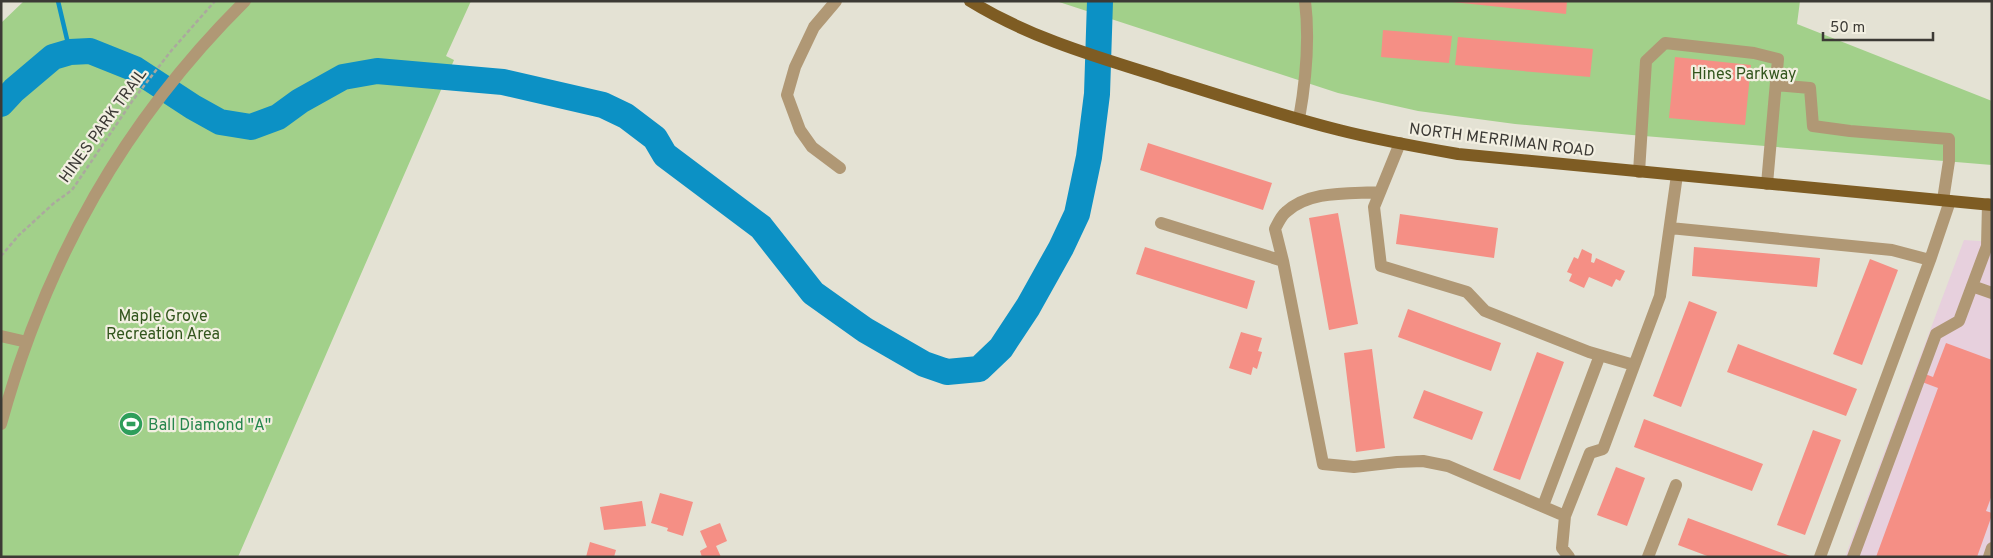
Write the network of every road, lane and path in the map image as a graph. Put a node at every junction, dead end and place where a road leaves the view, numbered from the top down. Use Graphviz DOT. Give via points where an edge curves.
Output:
graph roads {
  1 [pos="215,1"];
  2 [pos="245,1"];
  3 [pos="836,1"];
  4 [pos="970,1"];
  5 [pos="1305,1"];
  6 [pos="1776,85"];
  7 [pos="1299,119"];
  8 [pos="1400,143"];
  9 [pos="840,168"];
  10 [pos="1639,172"];
  11 [pos="1677,176"];
  12 [pos="1767,184"];
  13 [pos="1380,192"];
  14 [pos="1947,200"];
  15 [pos="1990,204"];
  16 [pos="1161,222"];
  17 [pos="1670,228"];
  18 [pos="1,256"];
  19 [pos="1283,260"];
  20 [pos="1930,260"];
  21 [pos="1972,286"];
  22 [pos="1992,293"];
  23 [pos="1,336"];
  24 [pos="27,342"];
  25 [pos="1600,355"];
  26 [pos="1634,365"];
  27 [pos="1,424"];
  28 [pos="1676,485"];
  29 [pos="1543,506"];
  30 [pos="1565,516"];
  31 [pos="1992,548"];
  32 [pos="1569,557"];
  33 [pos="1648,557"];
  34 [pos="1820,557"];
  35 [pos="1853,557"];
  36 [pos="1988,557"];
  1 -- 18 [label="path, HINES PARK TRAIL" via="132,100 72,190 19,235"];
  2 -- 24 [label="street" via="187,62 115,160 54,275"];
  3 -- 9 [label="street" via="814,27 787,94 800,130 812,147"];
  4 -- 7 [label="main road, NORTH MERRIMAN ROAD" via="1020,28 1070,48"];
  5 -- 7 [label="street" via="1308,47"];
  6 -- 10 [label="street" via="1778,59 1754,53 1665,43 1646,61"];
  6 -- 12 [label="street"];
  6 -- 14 [label="street" via="1810,88 1813,126 1949,139"];
  7 -- 8 [label="main road, NORTH MERRIMAN ROAD"];
  8 -- 10 [label="main road, NORTH MERRIMAN ROAD" via="1458,154"];
  8 -- 13 [label="street"];
  10 -- 11 [label="main road, NORTH MERRIMAN ROAD"];
  11 -- 12 [label="main road, NORTH MERRIMAN ROAD"];
  11 -- 17 [label="street"];
  12 -- 14 [label="main road, NORTH MERRIMAN ROAD"];
  13 -- 19 [label="street" via="1317,196 1284,213 1275,228"];
  13 -- 25 [label="street" via="1374,207 1381,266 1467,292 1485,311"];
  14 -- 15 [label="main road, NORTH MERRIMAN ROAD"];
  14 -- 20 [label="street"];
  15 -- 21 [label="street" via="1987,246"];
  16 -- 19 [label="street"];
  17 -- 20 [label="street" via="1892,250"];
  17 -- 26 [label="street" via="1660,296"];
  19 -- 29 [label="street" via="1323,464 1354,466 1422,461 1448,466"];
  20 -- 34 [label="street"];
  21 -- 22 [label="street"];
  21 -- 35 [label="street" via="1959,321 1936,334"];
  23 -- 24 [label="street"];
  24 -- 27 [label="street"];
  25 -- 26 [label="street"];
  25 -- 29 [label="street"];
  26 -- 30 [label="street" via="1603,449 1590,453"];
  28 -- 33 [label="street"];
  29 -- 30 [label="street"];
  30 -- 32 [label="street" via="1562,548"];
  31 -- 36 [label="street"];
}
